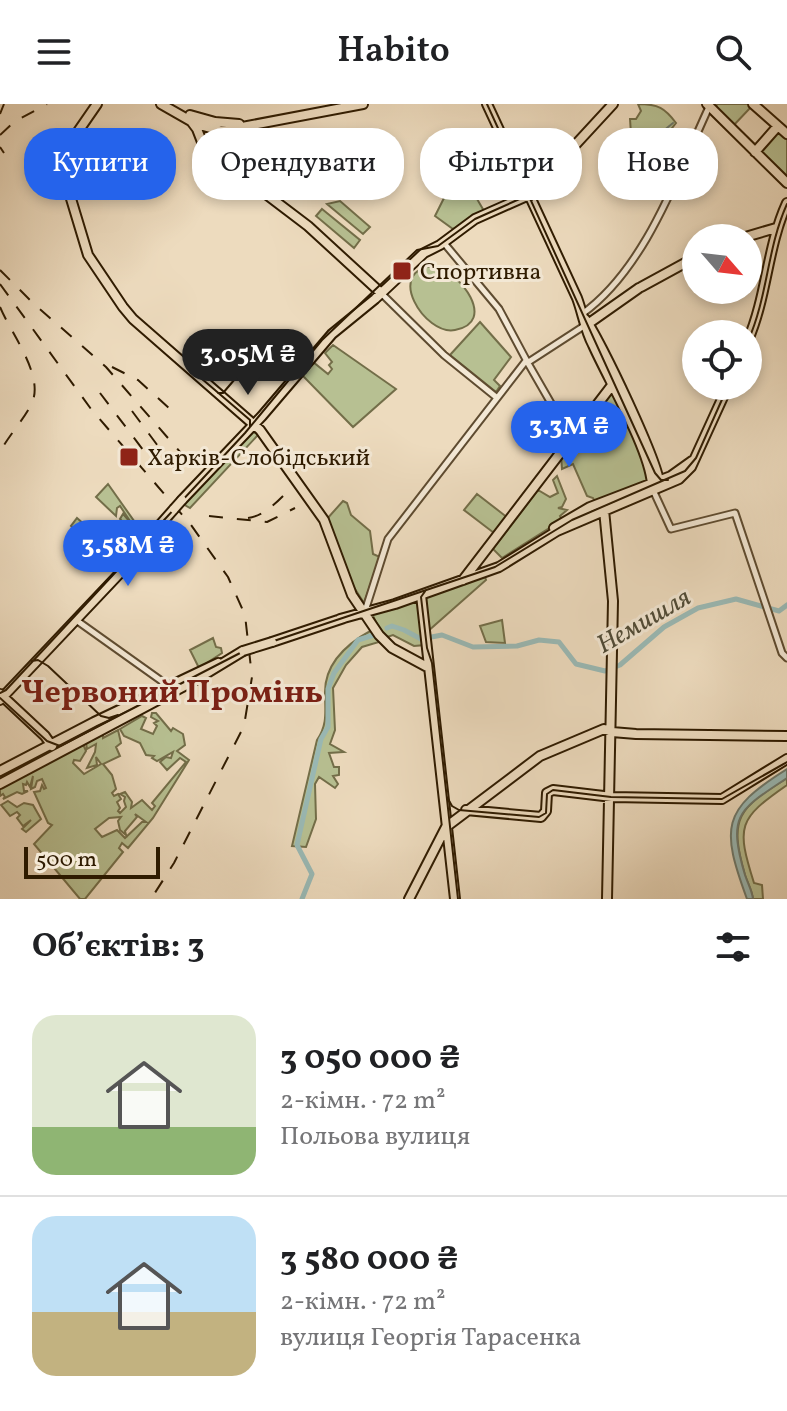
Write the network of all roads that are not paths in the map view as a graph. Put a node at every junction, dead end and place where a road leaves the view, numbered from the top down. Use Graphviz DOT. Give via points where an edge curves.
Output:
graph roads {
  1 [pos="97,104"];
  2 [pos="161,104"];
  3 [pos="168,104"];
  4 [pos="342,104"];
  5 [pos="363,104"];
  6 [pos="487,104"];
  7 [pos="613,104"];
  8 [pos="753,104"];
  9 [pos="710,105"];
  10 [pos="191,121"];
  11 [pos="777,127"];
  12 [pos="195,128"];
  13 [pos="208,128"];
  14 [pos="241,128"];
  15 [pos="498,128"];
  16 [pos="787,134"];
  17 [pos="582,138"];
  18 [pos="755,152"];
  19 [pos="787,183"];
  20 [pos="274,200"];
  21 [pos="518,200"];
  22 [pos="531,200"];
  23 [pos="787,203"];
  24 [pos="776,228"];
  25 [pos="762,232"];
  26 [pos="443,243"];
  27 [pos="682,265"];
  28 [pos="381,293"];
  29 [pos="606,296"];
  30 [pos="614,304"];
  31 [pos="584,320"];
  32 [pos="756,320"];
  33 [pos="527,362"];
  34 [pos="614,382"];
  35 [pos="497,397"];
  36 [pos="722,400"];
  37 [pos="254,424"];
  38 [pos="572,439"];
  39 [pos="656,481"];
  40 [pos="604,510"];
  41 [pos="574,520"];
  42 [pos="485,554"];
  43 [pos="495,567"];
  44 [pos="466,577"];
  45 [pos="345,578"];
  46 [pos="428,587"];
  47 [pos="421,595"];
  48 [pos="364,612"];
  49 [pos="76,620"];
  50 [pos="786,658"];
  51 [pos="429,668"];
  52 [pos="171,688"];
  53 [pos="1,698"];
  54 [pos="610,731"];
  55 [pos="787,736"];
  56 [pos="52,742"];
  57 [pos="57,753"];
  58 [pos="787,759"];
  59 [pos="0,771"];
  60 [pos="0,784"];
  61 [pos="608,796"];
  62 [pos="445,813"];
  63 [pos="463,813"];
  64 [pos="446,827"];
  65 [pos="444,840"];
  66 [pos="409,899"];
  67 [pos="455,899"];
  68 [pos="607,899"];
  1 -- 37 [label="main road" via="59,159 88,255 130,316"];
  2 -- 10 [label="main road"];
  3 -- 4 [label="main road" via="200,119 232,125"];
  5 -- 14 [label="main road"];
  6 -- 15 [label="main road"];
  7 -- 17 [label="main road"];
  8 -- 11 [label="main road"];
  9 -- 18 [label="main road"];
  9 -- 29 [label="street" via="653,226"];
  10 -- 12 [label="main road"];
  10 -- 13 [label="main road"];
  11 -- 16 [label="main road"];
  11 -- 18 [label="main road"];
  18 -- 19 [label="main road"];
  20 -- 28 [label="main road"];
  21 -- 26 [label="main road" via="475,219"];
  22 -- 31 [label="main road"];
  23 -- 24 [label="main road"];
  24 -- 25 [label="main road"];
  24 -- 32 [label="main road"];
  26 -- 28 [label="main road" via="421,255"];
  26 -- 33 [label="street" via="497,306"];
  27 -- 30 [label="main road"];
  28 -- 35 [label="street" via="444,355"];
  28 -- 37 [label="main road" via="328,338"];
  29 -- 30 [label="street"];
  29 -- 31 [label="street"];
  30 -- 31 [label="main road"];
  31 -- 33 [label="street"];
  31 -- 34 [label="main road"];
  33 -- 35 [label="street"];
  33 -- 38 [label="street"];
  34 -- 38 [label="main road"];
  34 -- 39 [label="main road"];
  35 -- 48 [label="street" via="387,541"];
  36 -- 39 [label="main road" via="695,458"];
  37 -- 45 [label="main road" via="324,520"];
  37 -- 49 [label="main road, bridge"];
  38 -- 42 [label="main road"];
  39 -- 40 [label="main road"];
  39 -- 41 [label="main road"];
  39 -- 50 [label="street" via="670,528 735,513"];
  40 -- 41 [label="main road"];
  40 -- 54 [label="main road" via="613,601"];
  41 -- 43 [label="main road"];
  42 -- 43 [label="main road"];
  42 -- 44 [label="main road"];
  43 -- 44 [label="main road"];
  44 -- 46 [label="main road"];
  44 -- 47 [label="main road"];
  45 -- 48 [label="main road"];
  45 -- 48 [label="main road" via="354,608"];
  46 -- 47 [label="main road"];
  46 -- 48 [label="main road"];
  47 -- 48 [label="main road"];
  47 -- 51 [label="main road"];
  48 -- 51 [label="main road" via="392,648"];
  48 -- 52 [label="main road, bridge" via="243,651"];
  49 -- 52 [label="street"];
  49 -- 53 [label="main road"];
  51 -- 62 [label="main road"];
  52 -- 56 [label="main road"];
  52 -- 57 [label="main road"];
  53 -- 56 [label="main road" via="43,740"];
  54 -- 55 [label="main road"];
  54 -- 61 [label="main road"];
  54 -- 63 [label="main road" via="540,756"];
  56 -- 57 [label="main road"];
  56 -- 59 [label="main road"];
  57 -- 60 [label="main road"];
  58 -- 61 [label="main road" via="722,799"];
  61 -- 63 [label="main road" via="549,791 547,810 540,817"];
  61 -- 68 [label="main road"];
  62 -- 63 [label="main road" via="451,818"];
  62 -- 64 [label="main road"];
  63 -- 64 [label="main road"];
  64 -- 65 [label="main road"];
  65 -- 66 [label="main road"];
  65 -- 67 [label="main road"];
}
